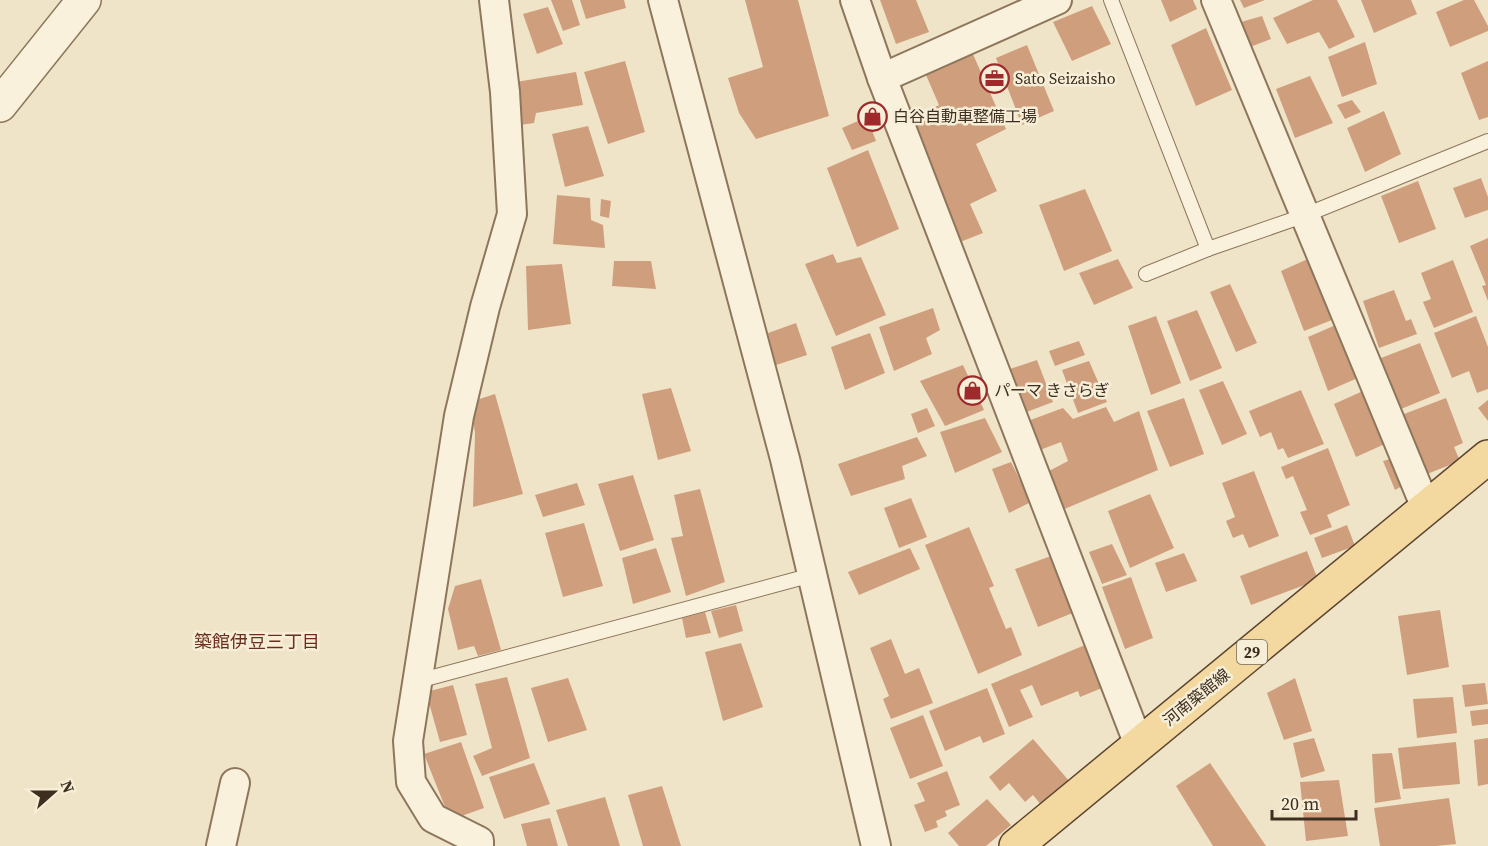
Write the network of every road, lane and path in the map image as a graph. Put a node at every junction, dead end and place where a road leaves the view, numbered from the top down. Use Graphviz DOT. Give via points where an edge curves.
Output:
graph roads {
  1 [pos="84,0"];
  2 [pos="494,0"];
  3 [pos="663,0"];
  4 [pos="855,0"];
  5 [pos="1057,0"];
  6 [pos="1111,0"];
  7 [pos="1216,0"];
  8 [pos="882,78"];
  9 [pos="0,105"];
  10 [pos="1488,141"];
  11 [pos="1304,216"];
  12 [pos="1208,249"];
  13 [pos="1146,274"];
  14 [pos="1488,457"];
  15 [pos="1426,508"];
  16 [pos="812,575"];
  17 [pos="418,681"];
  18 [pos="1139,745"];
  19 [pos="235,783"];
  20 [pos="221,846"];
  21 [pos="478,846"];
  22 [pos="876,846"];
  23 [pos="1016,846"];
  1 -- 9 [label="street"];
  2 -- 17 [label="street" via="505,92 512,214 459,416"];
  3 -- 16 [label="street"];
  4 -- 8 [label="street"];
  5 -- 8 [label="street"];
  6 -- 12 [label="lane"];
  7 -- 11 [label="street"];
  8 -- 18 [label="street"];
  10 -- 11 [label="lane"];
  11 -- 12 [label="lane"];
  11 -- 15 [label="street"];
  12 -- 13 [label="lane"];
  14 -- 15 [label="main road, 河南築館線 / 29"];
  15 -- 18 [label="main road, 河南築館線 / 29"];
  16 -- 17 [label="lane"];
  16 -- 22 [label="street"];
  17 -- 21 [label="street" via="408,741 411,782 434,818 479,841"];
  18 -- 23 [label="main road, 河南築館線 / 29"];
  19 -- 20 [label="street"];
}
